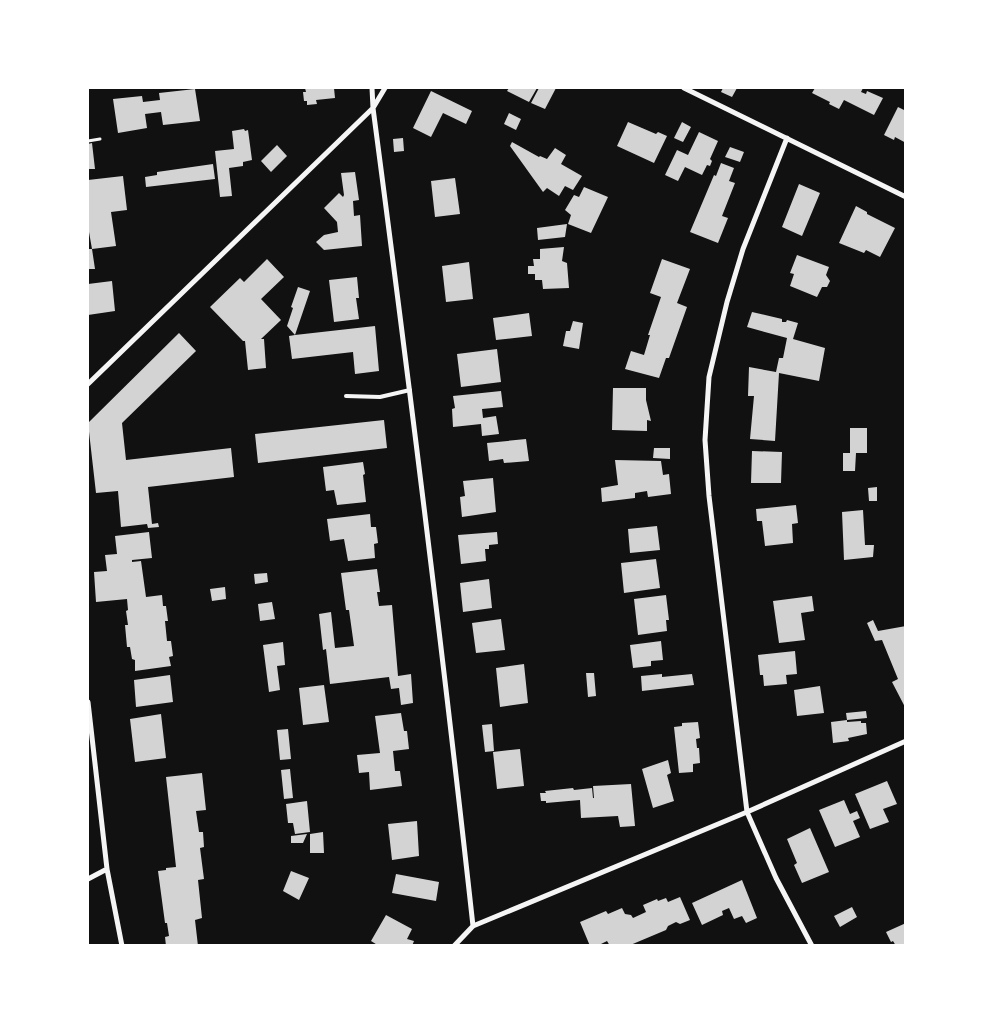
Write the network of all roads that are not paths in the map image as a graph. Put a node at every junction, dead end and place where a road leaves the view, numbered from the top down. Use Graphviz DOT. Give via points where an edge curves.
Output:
graph roads {
  1 [pos="372,88"];
  2 [pos="385,88"];
  3 [pos="684,88"];
  4 [pos="373,108"];
  5 [pos="787,138"];
  6 [pos="906,197"];
  7 [pos="88,384"];
  8 [pos="410,390"];
  9 [pos="346,396"];
  10 [pos="88,702"];
  11 [pos="906,742"];
  12 [pos="747,812"];
  13 [pos="107,869"];
  14 [pos="88,879"];
  15 [pos="473,926"];
  16 [pos="122,946"];
  17 [pos="454,946"];
  18 [pos="812,946"];
  1 -- 4 [label="street"];
  2 -- 4 [label="street"];
  3 -- 5 [label="street"];
  4 -- 7 [label="street"];
  4 -- 8 [label="street"];
  5 -- 6 [label="street"];
  5 -- 12 [label="street" via="743,249 727,302 709,377 705,430 709,496"];
  8 -- 9 [label="lane" via="380,397"];
  8 -- 15 [label="street"];
  10 -- 13 [label="street"];
  11 -- 12 [label="street"];
  12 -- 15 [label="street"];
  12 -- 18 [label="street" via="776,878"];
  13 -- 14 [label="street"];
  13 -- 16 [label="street"];
  15 -- 17 [label="street"];
}
